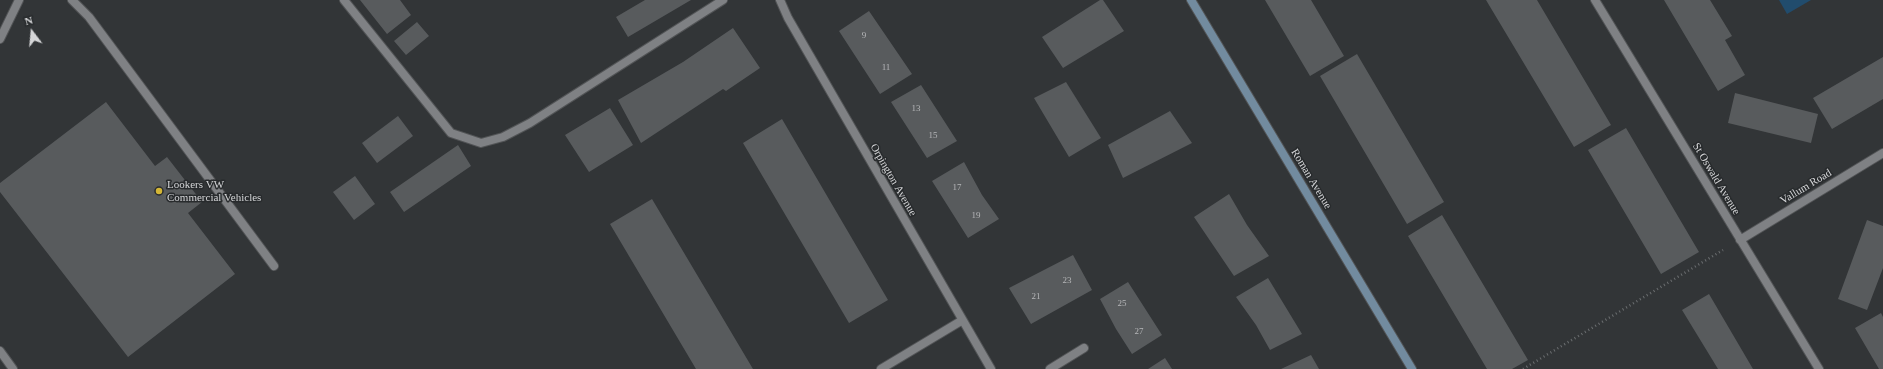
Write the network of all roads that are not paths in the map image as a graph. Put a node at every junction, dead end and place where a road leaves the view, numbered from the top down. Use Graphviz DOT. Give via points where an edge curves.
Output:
graph roads {
  1 [pos="19,0"];
  2 [pos="72,0"];
  3 [pos="344,0"];
  4 [pos="723,0"];
  5 [pos="780,0"];
  6 [pos="1191,0"];
  7 [pos="1595,0"];
  8 [pos="0,39"];
  9 [pos="1883,154"];
  10 [pos="1740,240"];
  11 [pos="274,266"];
  12 [pos="961,321"];
  13 [pos="1084,348"];
  14 [pos="0,351"];
  15 [pos="13,369"];
  16 [pos="881,369"];
  17 [pos="990,369"];
  18 [pos="1050,369"];
  19 [pos="1412,369"];
  20 [pos="1819,369"];
  1 -- 8 [label="street"];
  2 -- 11 [label="street" via="89,17"];
  3 -- 4 [label="street" via="451,133 480,143 503,136 530,123"];
  5 -- 12 [label="street, Orpington Avenue"];
  6 -- 19 [label="street, Roman Avenue"];
  7 -- 10 [label="street, St Oswald Avenue"];
  9 -- 10 [label="street, Vallum Road"];
  10 -- 20 [label="street, St Oswald Avenue"];
  12 -- 16 [label="street"];
  12 -- 17 [label="street, Orpington Avenue"];
  13 -- 18 [label="street"];
  14 -- 15 [label="street"];
}
